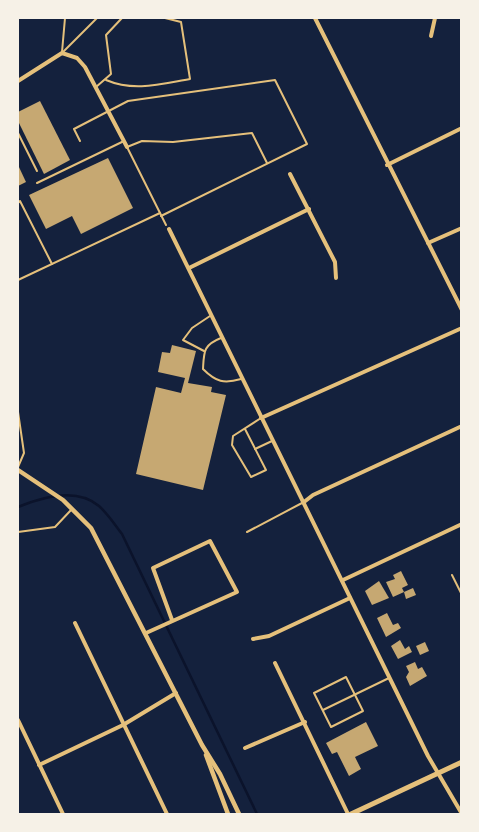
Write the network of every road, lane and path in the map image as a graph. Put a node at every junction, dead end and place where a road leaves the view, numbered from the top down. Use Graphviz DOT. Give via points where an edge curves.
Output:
graph roads {
  1 [pos="65,18"];
  2 [pos="97,18"];
  3 [pos="122,18"];
  4 [pos="165,18"];
  5 [pos="315,18"];
  6 [pos="435,18"];
  7 [pos="432,36"];
  8 [pos="62,52"];
  9 [pos="106,80"];
  10 [pos="18,81"];
  11 [pos="96,87"];
  12 [pos="108,111"];
  13 [pos="462,128"];
  14 [pos="18,133"];
  15 [pos="80,141"];
  16 [pos="124,141"];
  17 [pos="127,147"];
  18 [pos="267,164"];
  19 [pos="387,165"];
  20 [pos="37,171"];
  21 [pos="290,174"];
  22 [pos="37,183"];
  23 [pos="18,203"];
  24 [pos="309,209"];
  25 [pos="160,214"];
  26 [pos="166,225"];
  27 [pos="462,228"];
  28 [pos="169,229"];
  29 [pos="428,243"];
  30 [pos="52,264"];
  31 [pos="189,268"];
  32 [pos="336,278"];
  33 [pos="18,280"];
  34 [pos="462,310"];
  35 [pos="210,316"];
  36 [pos="462,328"];
  37 [pos="221,338"];
  38 [pos="204,351"];
  39 [pos="241,379"];
  40 [pos="18,412"];
  41 [pos="261,418"];
  42 [pos="462,426"];
  43 [pos="245,429"];
  44 [pos="272,441"];
  45 [pos="255,449"];
  46 [pos="18,469"];
  47 [pos="304,502"];
  48 [pos="73,508"];
  49 [pos="462,524"];
  50 [pos="18,532"];
  51 [pos="247,532"];
  52 [pos="452,575"];
  53 [pos="343,580"];
  54 [pos="462,595"];
  55 [pos="350,598"];
  56 [pos="172,620"];
  57 [pos="74,624"];
  58 [pos="146,633"];
  59 [pos="253,639"];
  60 [pos="275,663"];
  61 [pos="389,678"];
  62 [pos="176,693"];
  63 [pos="354,694"];
  64 [pos="323,710"];
  65 [pos="18,720"];
  66 [pos="305,722"];
  67 [pos="123,725"];
  68 [pos="202,745"];
  69 [pos="245,748"];
  70 [pos="462,762"];
  71 [pos="39,765"];
  72 [pos="437,773"];
  73 [pos="63,814"];
  74 [pos="167,814"];
  75 [pos="228,814"];
  76 [pos="239,814"];
  77 [pos="350,814"];
  78 [pos="462,814"];
  1 -- 8 [label="lane"];
  2 -- 8 [label="lane"];
  3 -- 9 [label="lane" via="106,35 111,74"];
  4 -- 9 [label="lane" via="181,22 190,79 134,88"];
  5 -- 19 [label="street"];
  6 -- 7 [label="street"];
  8 -- 10 [label="street"];
  8 -- 11 [label="street" via="77,58"];
  9 -- 11 [label="lane"];
  11 -- 12 [label="street"];
  12 -- 15 [label="lane" via="74,129"];
  12 -- 16 [label="street"];
  12 -- 18 [label="lane" via="128,100 275,80 307,144"];
  13 -- 19 [label="street"];
  14 -- 20 [label="lane"];
  16 -- 17 [label="street"];
  16 -- 22 [label="lane"];
  17 -- 18 [label="lane" via="142,141 173,142 252,134"];
  17 -- 25 [label="lane"];
  18 -- 25 [label="lane"];
  19 -- 29 [label="street"];
  21 -- 24 [label="street"];
  23 -- 30 [label="lane" via="20,201"];
  24 -- 31 [label="street"];
  24 -- 32 [label="street" via="335,262"];
  25 -- 26 [label="lane"];
  25 -- 30 [label="lane"];
  27 -- 29 [label="street"];
  28 -- 31 [label="street"];
  29 -- 34 [label="street"];
  30 -- 33 [label="lane"];
  31 -- 35 [label="street"];
  35 -- 37 [label="street"];
  35 -- 38 [label="lane" via="192,328 183,340"];
  36 -- 41 [label="street"];
  37 -- 38 [label="lane"];
  37 -- 39 [label="street"];
  38 -- 39 [label="lane" via="203,369 212,378 225,383"];
  39 -- 41 [label="street"];
  40 -- 46 [label="lane" via="24,453"];
  41 -- 43 [label="lane"];
  41 -- 44 [label="street"];
  42 -- 47 [label="street"];
  43 -- 45 [label="lane"];
  43 -- 45 [label="lane" via="233,436 232,445 251,477 266,470"];
  44 -- 45 [label="lane"];
  44 -- 47 [label="street"];
  46 -- 48 [label="street"];
  47 -- 51 [label="lane"];
  47 -- 53 [label="street"];
  48 -- 50 [label="lane" via="55,527"];
  48 -- 58 [label="street" via="100,542"];
  49 -- 53 [label="street"];
  52 -- 54 [label="lane"];
  53 -- 55 [label="street"];
  55 -- 59 [label="street" via="269,636"];
  55 -- 61 [label="street"];
  56 -- 56 [label="street" via="237,592 210,540 153,568"];
  56 -- 58 [label="street"];
  57 -- 67 [label="street"];
  58 -- 62 [label="street"];
  60 -- 66 [label="street"];
  61 -- 63 [label="lane"];
  61 -- 72 [label="street"];
  62 -- 67 [label="street"];
  62 -- 68 [label="street"];
  63 -- 64 [label="lane"];
  63 -- 64 [label="lane" via="362,711 331,727"];
  63 -- 64 [label="lane" via="346,677 314,693"];
  65 -- 71 [label="street"];
  66 -- 69 [label="street"];
  66 -- 77 [label="street"];
  67 -- 71 [label="street"];
  67 -- 74 [label="street"];
  68 -- 75 [label="street"];
  68 -- 76 [label="street"];
  70 -- 72 [label="main road"];
  71 -- 73 [label="street"];
  72 -- 77 [label="main road"];
  72 -- 78 [label="street"];
}
